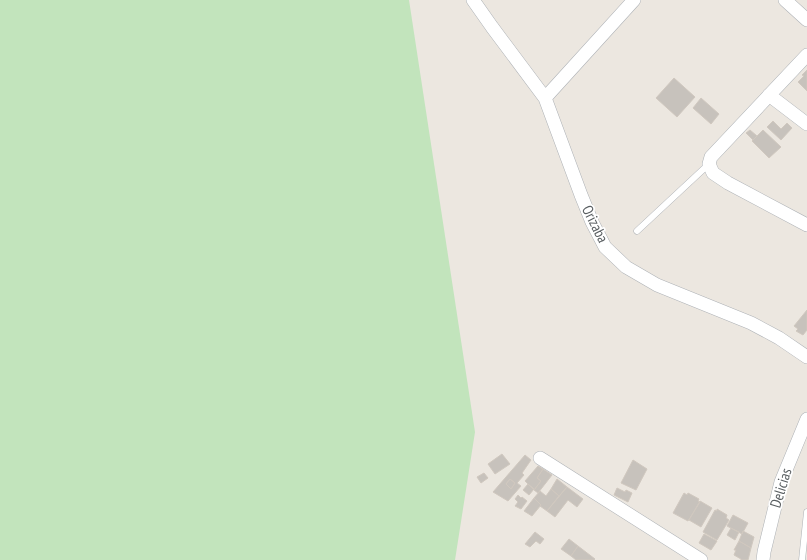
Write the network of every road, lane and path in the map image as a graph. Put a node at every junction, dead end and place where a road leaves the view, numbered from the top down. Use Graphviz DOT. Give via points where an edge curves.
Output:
graph roads {
  1 [pos="474,0"];
  2 [pos="634,0"];
  3 [pos="785,0"];
  4 [pos="807,20"];
  5 [pos="807,55"];
  6 [pos="769,95"];
  7 [pos="545,98"];
  8 [pos="807,124"];
  9 [pos="709,164"];
  10 [pos="807,225"];
  11 [pos="637,231"];
  12 [pos="807,357"];
  13 [pos="807,419"];
  14 [pos="540,458"];
  15 [pos="807,512"];
  16 [pos="702,560"];
  17 [pos="763,560"];
  18 [pos="802,560"];
  1 -- 7 [label="street, Orizaba"];
  2 -- 7 [label="street"];
  3 -- 4 [label="street"];
  5 -- 6 [label="street"];
  6 -- 8 [label="street"];
  6 -- 9 [label="street" via="711,156"];
  7 -- 12 [label="street, Orizaba" via="580,195 605,247 626,267 657,285 751,323"];
  9 -- 10 [label="street" via="713,173 728,183"];
  9 -- 11 [label="lane"];
  13 -- 17 [label="street, Delicias" via="781,482"];
  14 -- 16 [label="street"];
  15 -- 18 [label="lane"];
}
